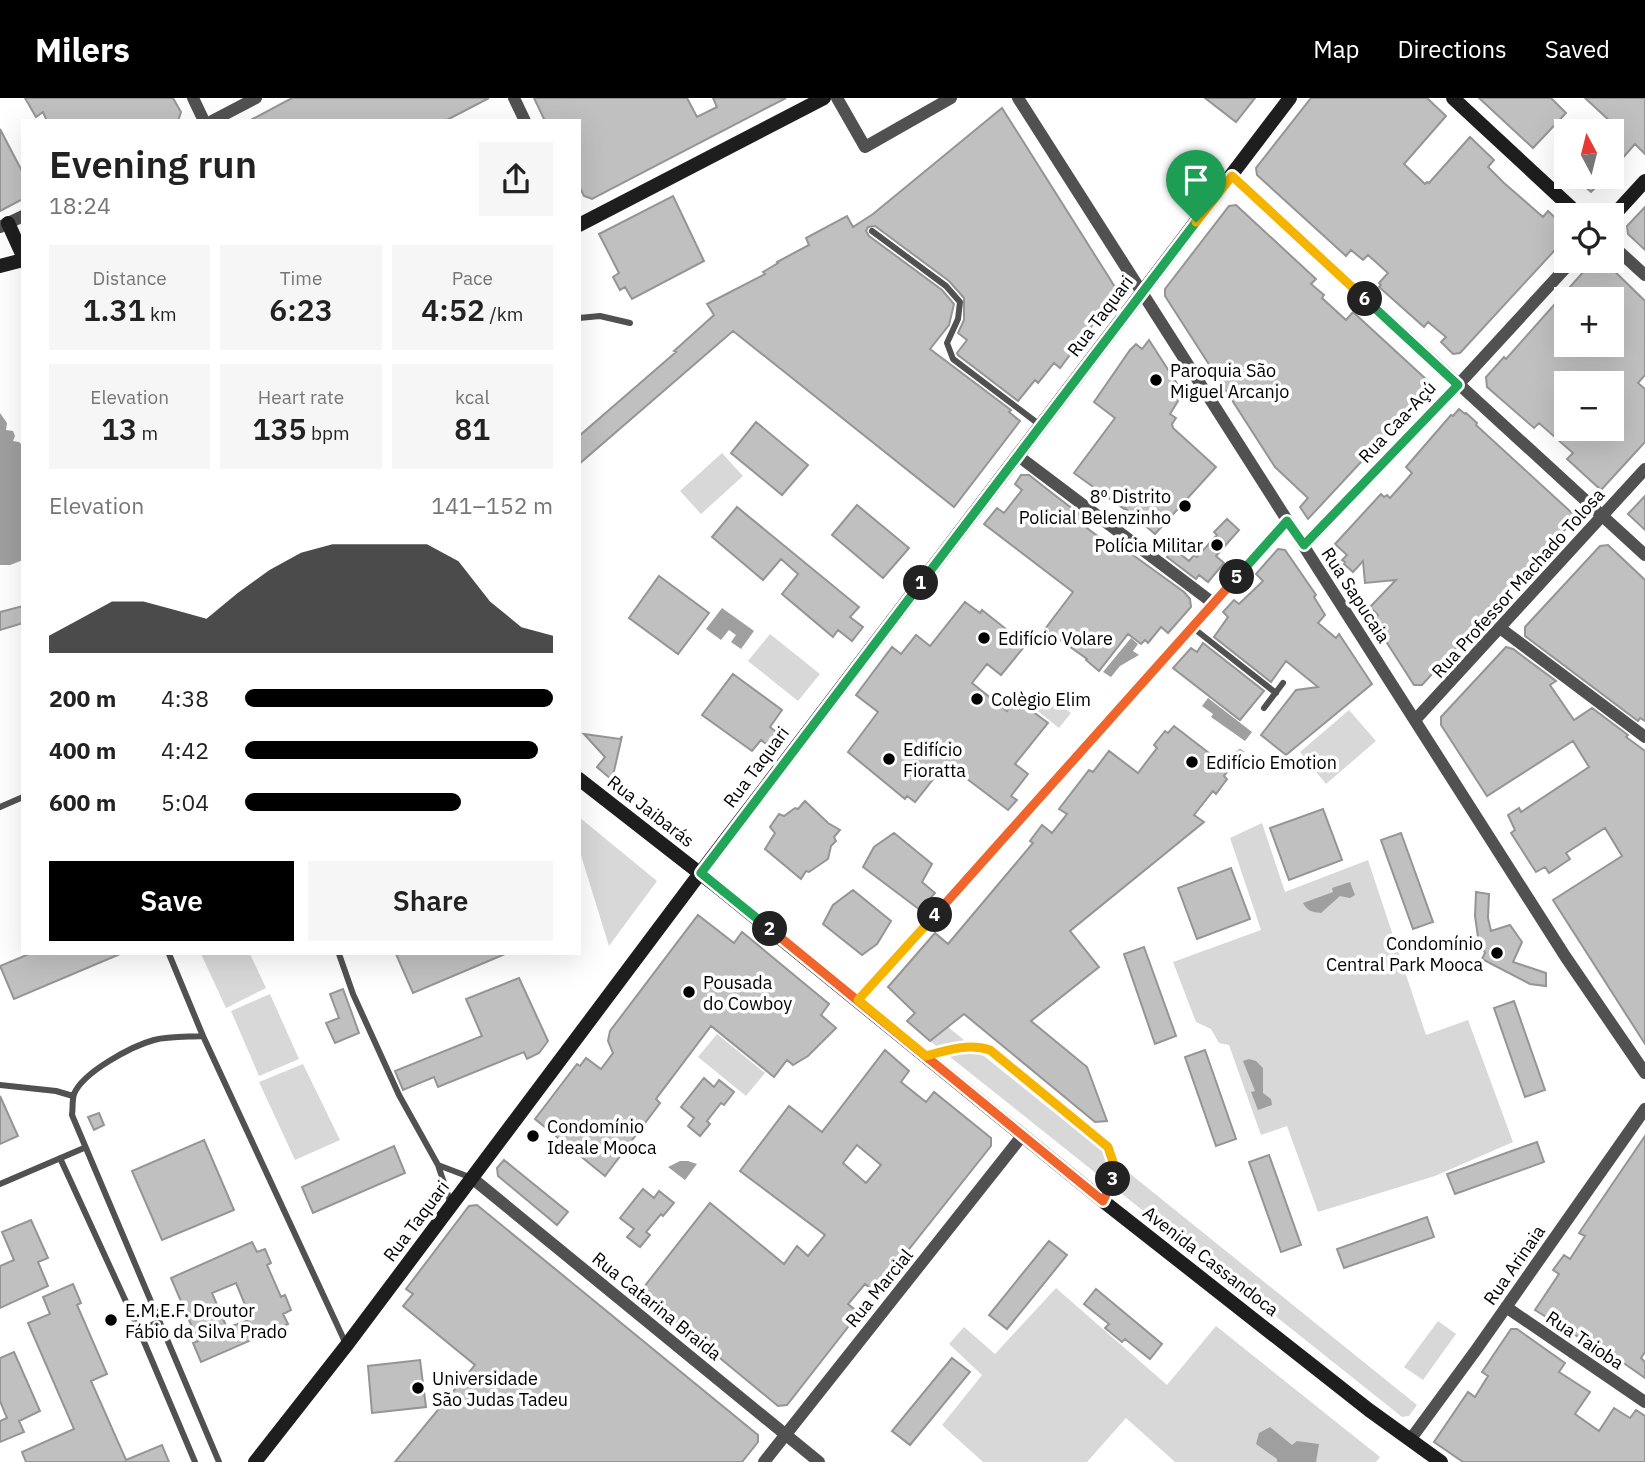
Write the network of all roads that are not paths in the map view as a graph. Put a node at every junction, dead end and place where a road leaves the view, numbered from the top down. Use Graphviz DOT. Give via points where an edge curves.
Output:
graph roads {
  1 [pos="193,98"];
  2 [pos="256,98"];
  3 [pos="513,98"];
  4 [pos="824,98"];
  5 [pos="837,98"];
  6 [pos="951,98"];
  7 [pos="1017,98"];
  8 [pos="1290,98"];
  9 [pos="1453,98"];
  10 [pos="203,119"];
  11 [pos="216,119"];
  12 [pos="524,119"];
  13 [pos="1232,176"];
  14 [pos="1645,181"];
  15 [pos="1566,203"];
  16 [pos="1624,204"];
  17 [pos="21,217"];
  18 [pos="581,224"];
  19 [pos="4,225"];
  20 [pos="872,231"];
  21 [pos="21,255"];
  22 [pos="1624,256"];
  23 [pos="21,259"];
  24 [pos="0,266"];
  25 [pos="1561,273"];
  26 [pos="1645,275"];
  27 [pos="1142,293"];
  28 [pos="581,318"];
  29 [pos="630,323"];
  30 [pos="1458,385"];
  31 [pos="1040,425"];
  32 [pos="1017,455"];
  33 [pos="1645,469"];
  34 [pos="1602,516"];
  35 [pos="1287,521"];
  36 [pos="1304,545"];
  37 [pos="1645,555"];
  38 [pos="1213,604"];
  39 [pos="1192,627"];
  40 [pos="1500,628"];
  41 [pos="1283,684"];
  42 [pos="1276,693"];
  43 [pos="1264,708"];
  44 [pos="1416,719"];
  45 [pos="1645,737"];
  46 [pos="581,781"];
  47 [pos="21,798"];
  48 [pos="0,807"];
  49 [pos="701,873"];
  50 [pos="169,955"];
  51 [pos="339,955"];
  52 [pos="858,1000"];
  53 [pos="203,1036"];
  54 [pos="926,1056"];
  55 [pos="1645,1073"];
  56 [pos="0,1085"];
  57 [pos="73,1096"];
  58 [pos="1645,1110"];
  59 [pos="1022,1136"];
  60 [pos="84,1148"];
  61 [pos="60,1158"];
  62 [pos="438,1165"];
  63 [pos="472,1178"];
  64 [pos="0,1184"];
  65 [pos="1103,1201"];
  66 [pos="452,1206"];
  67 [pos="1506,1307"];
  68 [pos="159,1322"];
  69 [pos="139,1330"];
  70 [pos="346,1346"];
  71 [pos="1645,1402"];
  72 [pos="785,1434"];
  73 [pos="1410,1440"];
  74 [pos="195,1462"];
  75 [pos="219,1462"];
  76 [pos="255,1462"];
  77 [pos="764,1462"];
  78 [pos="819,1462"];
  79 [pos="1441,1462"];
  1 -- 10 [label="street"];
  2 -- 11 [label="street"];
  3 -- 12 [label="street"];
  4 -- 18 [label="main road"];
  5 -- 6 [label="street" via="865,147"];
  7 -- 27 [label="street, Rua Sapucaia"];
  8 -- 13 [label="main road, Rua Taquari"];
  9 -- 15 [label="main road"];
  13 -- 27 [label="main road, Rua Taquari"];
  13 -- 30 [label="street"];
  14 -- 16 [label="main road"];
  17 -- 19 [label="street"];
  19 -- 21 [label="main road"];
  20 -- 31 [label="lane" via="946,286 960,302 947,343 953,359"];
  22 -- 26 [label="street"];
  23 -- 24 [label="main road"];
  25 -- 30 [label="street, Rua Caa-Açú"];
  27 -- 31 [label="main road, Rua Taquari"];
  27 -- 35 [label="street, Rua Sapucaia"];
  28 -- 29 [label="lane" via="600,316"];
  30 -- 34 [label="street"];
  30 -- 36 [label="street, Rua Caa-Açú"];
  31 -- 32 [label="main road, Rua Taquari"];
  32 -- 38 [label="street"];
  32 -- 49 [label="main road, Rua Taquari"];
  33 -- 34 [label="street, Rua Professor Machado Tolosa"];
  34 -- 37 [label="street"];
  34 -- 40 [label="street, Rua Professor Machado Tolosa"];
  35 -- 36 [label="street, Rua Sapucaia"];
  35 -- 38 [label="street"];
  36 -- 44 [label="street, Rua Sapucaia"];
  38 -- 39 [label="street"];
  39 -- 42 [label="lane"];
  39 -- 52 [label="street"];
  40 -- 44 [label="street, Rua Professor Machado Tolosa"];
  40 -- 45 [label="street"];
  41 -- 42 [label="lane"];
  42 -- 43 [label="lane"];
  44 -- 55 [label="street, Rua Sapucaia" via="1565,956"];
  46 -- 49 [label="main road, Rua Jaibarás"];
  47 -- 48 [label="lane"];
  49 -- 52 [label="main road, Avenida Cassandoca"];
  49 -- 63 [label="main road, Rua Taquari"];
  50 -- 53 [label="lane"];
  51 -- 62 [label="lane" via="388,1072"];
  52 -- 54 [label="main road, Avenida Cassandoca"];
  53 -- 57 [label="lane" via="154,1040 90,1073"];
  53 -- 70 [label="lane"];
  54 -- 59 [label="main road, Avenida Cassandoca"];
  54 -- 65 [label="lane" via="962,1048 990,1050 1108,1147 1114,1177"];
  56 -- 57 [label="lane"];
  57 -- 60 [label="lane" via="72,1115"];
  58 -- 67 [label="street, Rua Arinaia"];
  59 -- 65 [label="main road, Avenida Cassandoca"];
  59 -- 72 [label="street, Rua Marcial"];
  60 -- 61 [label="lane"];
  60 -- 68 [label="lane"];
  61 -- 64 [label="lane"];
  61 -- 69 [label="lane"];
  62 -- 63 [label="lane"];
  62 -- 66 [label="lane"];
  63 -- 66 [label="main road, Rua Taquari"];
  63 -- 72 [label="street, Rua Catarina Braida"];
  65 -- 73 [label="main road, Avenida Cassandoca"];
  66 -- 70 [label="main road, Rua Taquari"];
  67 -- 71 [label="street, Rua Taioba"];
  67 -- 73 [label="street, Rua Arinaia"];
  68 -- 69 [label="lane"];
  68 -- 75 [label="lane"];
  69 -- 74 [label="lane"];
  70 -- 76 [label="main road, Rua Taquari"];
  72 -- 77 [label="street, Rua Marcial"];
  72 -- 78 [label="street, Rua Catarina Braida"];
  73 -- 79 [label="main road, Avenida Cassandoca"];
}
